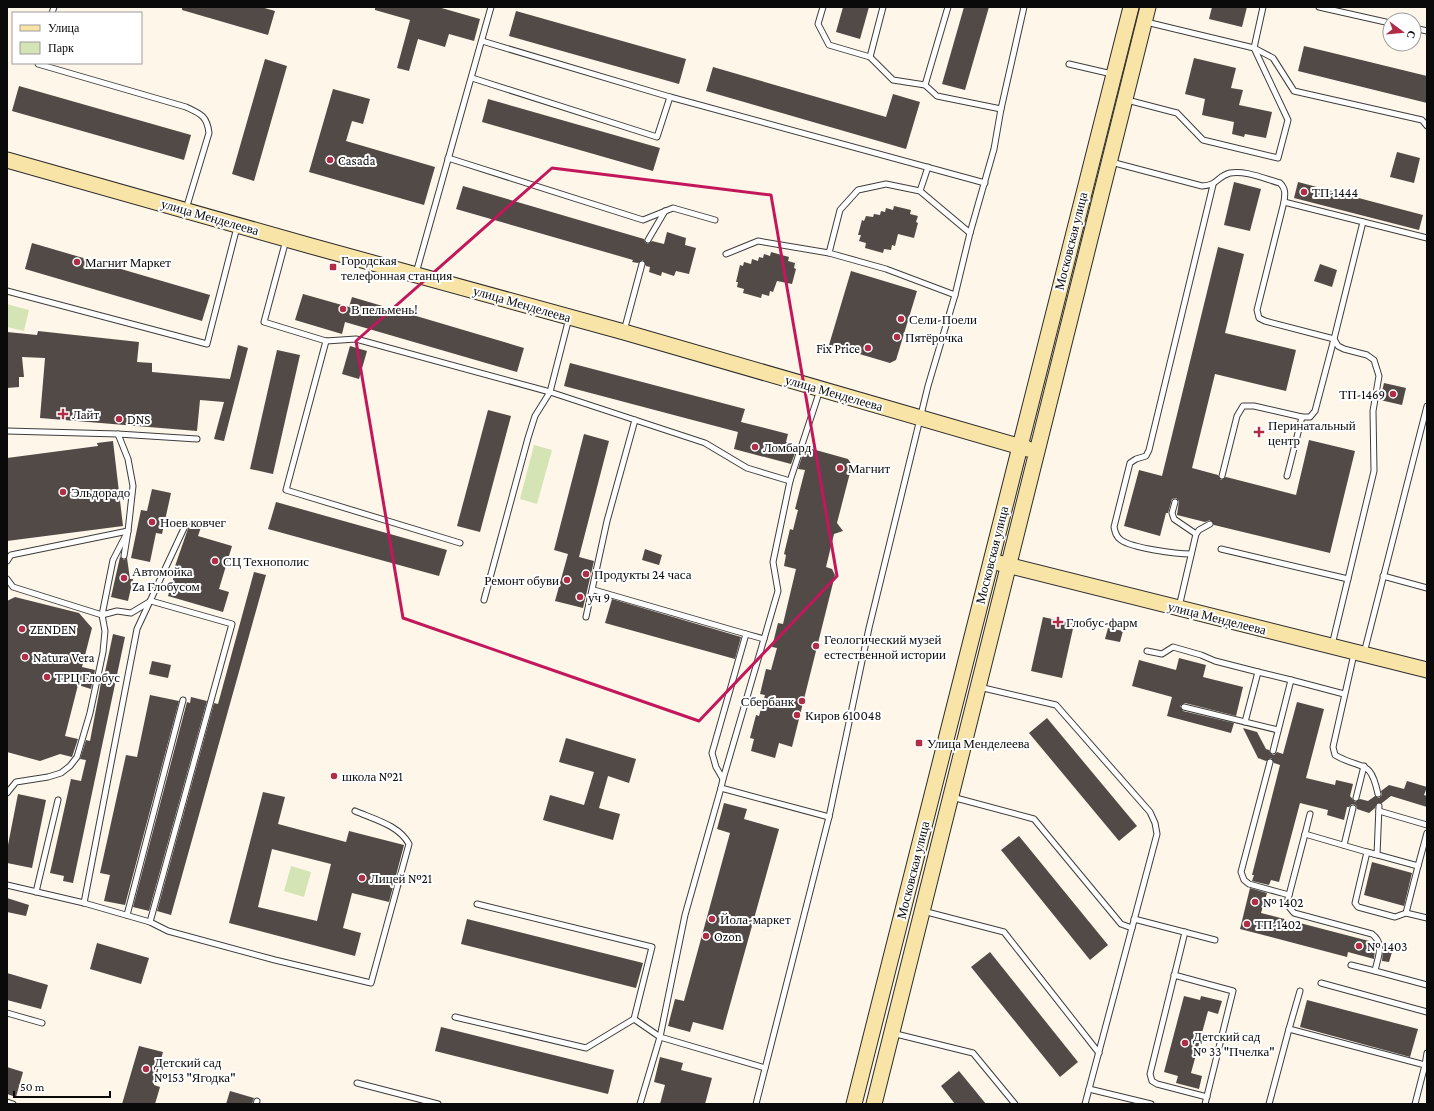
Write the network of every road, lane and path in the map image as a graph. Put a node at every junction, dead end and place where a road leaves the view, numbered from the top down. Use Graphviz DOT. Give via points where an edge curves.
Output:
graph roads {
  1 [pos="492,7"];
  2 [pos="823,7"];
  3 [pos="882,7"];
  4 [pos="948,7"];
  5 [pos="1024,7"];
  6 [pos="1131,7"];
  7 [pos="1263,7"];
  8 [pos="1319,7"];
  9 [pos="1146,14"];
  10 [pos="1382,21"];
  11 [pos="482,41"];
  12 [pos="1254,48"];
  13 [pos="870,57"];
  14 [pos="38,64"];
  15 [pos="1069,64"];
  16 [pos="1113,75"];
  17 [pos="472,78"];
  18 [pos="925,85"];
  19 [pos="670,97"];
  20 [pos="1124,99"];
  21 [pos="1001,109"];
  22 [pos="1427,126"];
  23 [pos="448,158"];
  24 [pos="7,160"];
  25 [pos="1109,161"];
  26 [pos="928,167"];
  27 [pos="985,183"];
  28 [pos="1213,185"];
  29 [pos="920,191"];
  30 [pos="1284,202"];
  31 [pos="185,210"];
  32 [pos="665,211"];
  33 [pos="715,220"];
  34 [pos="1363,222"];
  35 [pos="238,225"];
  36 [pos="970,232"];
  37 [pos="1427,238"];
  38 [pos="286,239"];
  39 [pos="648,240"];
  40 [pos="829,253"];
  41 [pos="726,254"];
  42 [pos="642,264"];
  43 [pos="415,274"];
  44 [pos="7,291"];
  45 [pos="955,295"];
  46 [pos="569,317"];
  47 [pos="624,332"];
  48 [pos="1334,339"];
  49 [pos="326,341"];
  50 [pos="820,389"];
  51 [pos="550,392"];
  52 [pos="1427,406"];
  53 [pos="1302,417"];
  54 [pos="920,418"];
  55 [pos="635,420"];
  56 [pos="7,431"];
  57 [pos="118,434"];
  58 [pos="197,439"];
  59 [pos="1019,446"];
  60 [pos="1036,451"];
  61 [pos="1222,476"];
  62 [pos="1287,476"];
  63 [pos="790,481"];
  64 [pos="1175,502"];
  65 [pos="186,524"];
  66 [pos="1210,524"];
  67 [pos="128,531"];
  68 [pos="1196,534"];
  69 [pos="460,542"];
  70 [pos="1221,549"];
  71 [pos="1190,554"];
  72 [pos="124,556"];
  73 [pos="7,561"];
  74 [pos="990,561"];
  75 [pos="1008,565"];
  76 [pos="1383,576"];
  77 [pos="1348,579"];
  78 [pos="7,580"];
  79 [pos="1427,588"];
  80 [pos="594,590"];
  81 [pos="484,600"];
  82 [pos="151,601"];
  83 [pos="1179,608"];
  84 [pos="102,615"];
  85 [pos="586,618"];
  86 [pos="746,634"];
  87 [pos="764,639"];
  88 [pos="1332,647"];
  89 [pos="1148,651"];
  90 [pos="1359,653"];
  91 [pos="1427,670"];
  92 [pos="1258,672"];
  93 [pos="1291,680"];
  94 [pos="978,687"];
  95 [pos="1344,694"];
  96 [pos="183,700"];
  97 [pos="1184,707"];
  98 [pos="1245,722"];
  99 [pos="1278,730"];
  100 [pos="1273,751"];
  101 [pos="1270,762"];
  102 [pos="1364,766"];
  103 [pos="723,779"];
  104 [pos="721,788"];
  105 [pos="7,793"];
  106 [pos="1378,794"];
  107 [pos="950,796"];
  108 [pos="1356,798"];
  109 [pos="58,800"];
  110 [pos="1353,808"];
  111 [pos="355,811"];
  112 [pos="1310,814"];
  113 [pos="829,817"];
  114 [pos="1427,825"];
  115 [pos="1427,833"];
  116 [pos="1305,834"];
  117 [pos="1344,845"];
  118 [pos="1367,852"];
  119 [pos="1377,855"];
  120 [pos="1418,866"];
  121 [pos="7,885"];
  122 [pos="36,892"];
  123 [pos="1289,895"];
  124 [pos="84,903"];
  125 [pos="477,904"];
  126 [pos="922,910"];
  127 [pos="1406,913"];
  128 [pos="127,915"];
  129 [pos="1134,918"];
  130 [pos="1427,918"];
  131 [pos="150,922"];
  132 [pos="1132,928"];
  133 [pos="1185,932"];
  134 [pos="1215,940"];
  135 [pos="1352,965"];
  136 [pos="1374,971"];
  137 [pos="1174,975"];
  138 [pos="1321,983"];
  139 [pos="1427,985"];
  140 [pos="1300,991"];
  141 [pos="1427,1012"];
  142 [pos="7,1013"];
  143 [pos="455,1018"];
  144 [pos="634,1019"];
  145 [pos="42,1023"];
  146 [pos="1289,1029"];
  147 [pos="892,1033"];
  148 [pos="660,1037"];
  149 [pos="1098,1053"];
  150 [pos="1427,1053"];
  151 [pos="1424,1065"];
  152 [pos="765,1068"];
  153 [pos="357,1083"];
  154 [pos="1089,1089"];
  155 [pos="1207,1097"];
  156 [pos="7,1102"];
  157 [pos="13,1104"];
  158 [pos="438,1104"];
  159 [pos="640,1104"];
  160 [pos="756,1104"];
  161 [pos="854,1104"];
  162 [pos="874,1104"];
  163 [pos="1015,1104"];
  164 [pos="1085,1104"];
  165 [pos="1151,1104"];
  166 [pos="1205,1104"];
  167 [pos="1269,1104"];
  168 [pos="1415,1104"];
  1 -- 11 [label="lane"];
  2 -- 13 [label="lane" via="818,24 829,45"];
  3 -- 13 [label="lane"];
  4 -- 18 [label="lane"];
  5 -- 21 [label="lane"];
  6 -- 16 [label="main road, Московская улица"];
  7 -- 12 [label="lane"];
  8 -- 10 [label="lane"];
  9 -- 12 [label="lane"];
  9 -- 20 [label="main road, Московская улица"];
  11 -- 17 [label="lane"];
  11 -- 19 [label="lane"];
  12 -- 20 [label="lane" via="1288,120 1278,158 1203,140 1177,113"];
  12 -- 22 [label="lane" via="1273,58 1294,91 1422,120"];
  13 -- 18 [label="lane" via="892,80"];
  14 -- 31 [label="lane" via="200,113 208,122 209,133"];
  15 -- 16 [label="lane"];
  16 -- 59 [label="main road, Московская улица"];
  17 -- 19 [label="lane" via="657,137"];
  17 -- 23 [label="lane"];
  18 -- 21 [label="lane" via="937,96"];
  19 -- 26 [label="lane"];
  20 -- 25 [label="main road, Московская улица"];
  21 -- 27 [label="lane"];
  23 -- 32 [label="lane" via="643,220"];
  23 -- 43 [label="lane"];
  24 -- 31 [label="main road, улица Менделеева"];
  25 -- 28 [label="lane" via="1202,186"];
  25 -- 60 [label="main road, Московская улица"];
  26 -- 27 [label="lane"];
  26 -- 29 [label="lane"];
  27 -- 36 [label="lane"];
  28 -- 30 [label="lane" via="1230,173 1244,174 1280,183 1286,193"];
  28 -- 71 [label="lane" via="1149,450 1146,456 1130,463 1114,527 1115,534 1129,543 1173,554"];
  29 -- 36 [label="lane"];
  29 -- 40 [label="lane" via="886,184 858,190 840,210"];
  30 -- 34 [label="lane"];
  30 -- 48 [label="lane" via="1257,310 1258,318"];
  31 -- 35 [label="main road, улица Менделеева"];
  32 -- 33 [label="lane" via="673,208"];
  32 -- 39 [label="lane"];
  34 -- 37 [label="lane"];
  34 -- 48 [label="lane"];
  35 -- 38 [label="main road, улица Менделеева"];
  35 -- 44 [label="lane" via="207,344"];
  36 -- 45 [label="lane"];
  38 -- 43 [label="main road, улица Менделеева"];
  38 -- 49 [label="lane" via="264,322"];
  40 -- 41 [label="lane" via="758,241"];
  40 -- 45 [label="lane" via="886,269"];
  42 -- 47 [label="lane"];
  43 -- 46 [label="main road, улица Менделеева"];
  45 -- 54 [label="lane"];
  46 -- 47 [label="main road, улица Менделеева"];
  46 -- 51 [label="lane"];
  47 -- 50 [label="main road, улица Менделеева"];
  48 -- 53 [label="lane" via="1315,411 1310,416"];
  48 -- 77 [label="lane" via="1338,346 1367,355 1374,360 1379,376 1373,412 1374,471"];
  49 -- 51 [label="lane" via="356,339"];
  49 -- 69 [label="lane" via="286,490"];
  50 -- 54 [label="main road, улица Менделеева"];
  50 -- 63 [label="lane"];
  51 -- 55 [label="lane"];
  51 -- 81 [label="lane" via="535,416 528,438"];
  52 -- 76 [label="lane"];
  53 -- 61 [label="lane" via="1254,406 1243,406 1236,416"];
  53 -- 62 [label="lane"];
  54 -- 59 [label="main road, улица Менделеева"];
  54 -- 113 [label="lane" via="869,628"];
  55 -- 63 [label="lane" via="705,443 747,468"];
  55 -- 80 [label="lane" via="607,521"];
  56 -- 57 [label="lane"];
  57 -- 58 [label="lane"];
  57 -- 67 [label="lane" via="128,460 133,486"];
  59 -- 60 [label="main road, улица Менделеева"];
  59 -- 74 [label="main road, Московская улица"];
  60 -- 75 [label="main road, Московская улица"];
  63 -- 87 [label="lane" via="773,562 778,591"];
  64 -- 68 [label="lane" via="1172,513 1174,519"];
  65 -- 82 [label="lane"];
  66 -- 68 [label="lane"];
  67 -- 72 [label="lane"];
  67 -- 73 [label="lane" via="11,555"];
  67 -- 84 [label="lane" via="114,560"];
  68 -- 71 [label="lane"];
  70 -- 77 [label="lane"];
  71 -- 83 [label="lane"];
  74 -- 75 [label="main road, улица Менделеева"];
  74 -- 161 [label="main road, Московская улица"];
  75 -- 83 [label="main road, улица Менделеева"];
  75 -- 94 [label="main road, Московская улица"];
  76 -- 79 [label="lane"];
  76 -- 90 [label="lane"];
  77 -- 88 [label="lane"];
  78 -- 84 [label="lane" via="13,587"];
  80 -- 85 [label="lane"];
  80 -- 86 [label="lane"];
  82 -- 84 [label="lane" via="131,613 117,611"];
  82 -- 124 [label="lane" via="137,629"];
  82 -- 131 [label="lane" via="232,624"];
  83 -- 88 [label="main road, улица Менделеева"];
  84 -- 105 [label="lane" via="105,631 103,652 90,713 77,757 61,773 16,782"];
  86 -- 87 [label="lane"];
  86 -- 103 [label="lane" via="712,753"];
  87 -- 103 [label="lane"];
  88 -- 90 [label="main road, улица Менделеева"];
  89 -- 92 [label="lane" via="1162,654 1173,647"];
  90 -- 91 [label="main road, улица Менделеева"];
  90 -- 95 [label="lane"];
  92 -- 93 [label="lane"];
  92 -- 98 [label="lane"];
  93 -- 95 [label="lane"];
  93 -- 99 [label="lane"];
  94 -- 107 [label="main road, Московская улица"];
  94 -- 129 [label="lane" via="1056,705 1150,812 1157,834"];
  95 -- 102 [label="lane" via="1333,747 1335,755"];
  96 -- 128 [label="lane"];
  97 -- 98 [label="lane"];
  98 -- 99 [label="lane"];
  99 -- 100 [label="lane"];
  101 -- 123 [label="lane" via="1241,872 1249,884"];
  102 -- 106 [label="lane" via="1374,776"];
  102 -- 108 [label="lane"];
  103 -- 104 [label="lane"];
  104 -- 113 [label="lane"];
  104 -- 148 [label="lane" via="685,915"];
  107 -- 126 [label="main road, Московская улица"];
  107 -- 132 [label="lane" via="1034,818 1121,924"];
  109 -- 122 [label="lane"];
  110 -- 117 [label="lane"];
  111 -- 131 [label="lane" via="394,828 404,835 409,844 371,983 275,960 168,930"];
  112 -- 116 [label="lane"];
  113 -- 152 [label="lane"];
  114 -- 119 [label="lane" via="1378,808"];
  115 -- 120 [label="lane"];
  116 -- 117 [label="lane"];
  116 -- 123 [label="lane"];
  117 -- 118 [label="lane"];
  118 -- 119 [label="lane"];
  118 -- 127 [label="lane" via="1355,903 1358,907 1396,917"];
  119 -- 120 [label="lane"];
  120 -- 127 [label="lane"];
  121 -- 122 [label="lane"];
  122 -- 124 [label="lane"];
  123 -- 136 [label="lane" via="1289,907 1294,913 1372,934 1378,939 1381,946"];
  124 -- 128 [label="lane"];
  125 -- 144 [label="lane" via="652,947"];
  126 -- 147 [label="main road, Московская улица"];
  126 -- 149 [label="lane" via="1004,932"];
  127 -- 130 [label="lane"];
  128 -- 131 [label="lane"];
  129 -- 132 [label="lane"];
  129 -- 133 [label="lane"];
  132 -- 149 [label="lane"];
  133 -- 134 [label="lane"];
  133 -- 137 [label="lane"];
  135 -- 136 [label="lane"];
  136 -- 139 [label="lane"];
  137 -- 155 [label="lane" via="1150,1074 1152,1081 1157,1084"];
  137 -- 155 [label="lane" via="1233,991"];
  138 -- 141 [label="lane"];
  140 -- 146 [label="lane"];
  142 -- 145 [label="lane"];
  143 -- 144 [label="lane" via="586,1048"];
  144 -- 148 [label="lane"];
  146 -- 151 [label="lane"];
  146 -- 167 [label="lane"];
  147 -- 162 [label="main road, Московская улица"];
  147 -- 163 [label="lane" via="974,1053"];
  148 -- 152 [label="lane"];
  148 -- 159 [label="lane"];
  149 -- 154 [label="lane"];
  150 -- 151 [label="lane"];
  151 -- 168 [label="lane"];
  152 -- 160 [label="lane"];
  153 -- 158 [label="lane"];
  154 -- 164 [label="lane"];
  154 -- 165 [label="lane"];
  155 -- 166 [label="lane"];
  156 -- 157 [label="lane"];
}
